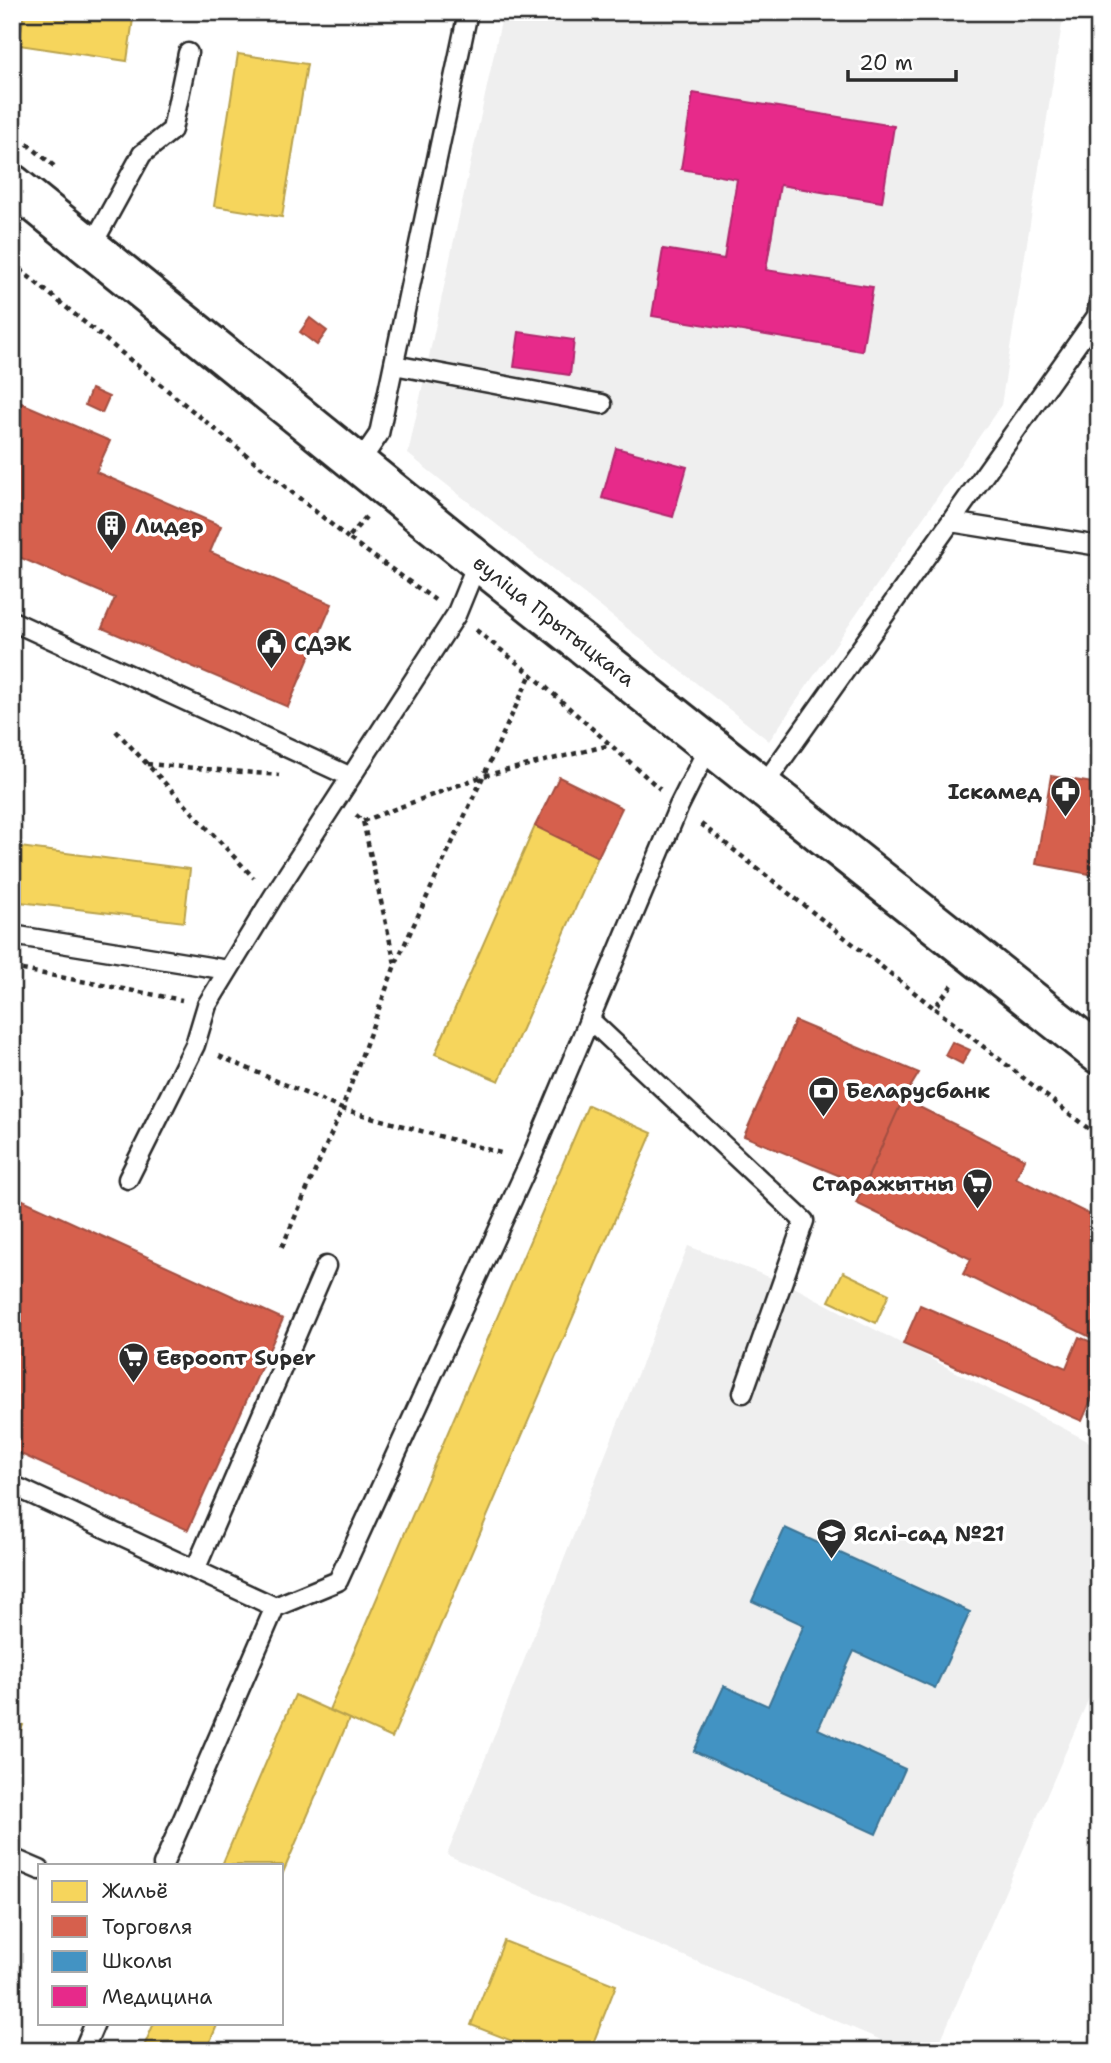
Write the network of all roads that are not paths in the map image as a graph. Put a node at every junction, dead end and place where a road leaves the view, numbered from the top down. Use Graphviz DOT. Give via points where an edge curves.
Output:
graph roads {
  1 [pos="468,12"];
  2 [pos="188,53"];
  3 [pos="12,184"];
  4 [pos="91,247"];
  5 [pos="1098,312"];
  6 [pos="394,365"];
  7 [pos="603,404"];
  8 [pos="359,463"];
  9 [pos="951,522"];
  10 [pos="1099,546"];
  11 [pos="478,561"];
  12 [pos="12,621"];
  13 [pos="710,744"];
  14 [pos="351,777"];
  15 [pos="763,786"];
  16 [pos="12,935"];
  17 [pos="228,970"];
  18 [pos="589,1019"];
  19 [pos="1097,1049"];
  20 [pos="128,1179"];
  21 [pos="326,1266"];
  22 [pos="743,1393"];
  23 [pos="12,1485"];
  24 [pos="195,1570"];
  25 [pos="275,1607"];
  26 [pos="12,1858"];
  27 [pos="163,1864"];
  28 [pos="38,1869"];
  29 [pos="95,2024"];
  30 [pos="83,2051"];
  1 -- 6 [label="lane"];
  2 -- 4 [label="lane" via="172,130 142,153"];
  3 -- 4 [label="street, вуліца Прытыцкага"];
  4 -- 8 [label="street, вуліца Прытыцкага"];
  5 -- 9 [label="lane"];
  6 -- 7 [label="lane"];
  6 -- 8 [label="lane" via="379,434"];
  8 -- 11 [label="street, вуліца Прытыцкага"];
  9 -- 10 [label="lane"];
  9 -- 15 [label="lane"];
  11 -- 13 [label="street, вуліца Прытыцкага"];
  11 -- 14 [label="lane" via="456,614"];
  12 -- 14 [label="lane"];
  13 -- 15 [label="street, вуліца Прытыцкага"];
  13 -- 18 [label="lane"];
  14 -- 17 [label="lane"];
  15 -- 19 [label="street, вуліца Прытыцкага"];
  16 -- 17 [label="lane"];
  17 -- 20 [label="lane" via="207,1005 195,1045"];
  18 -- 22 [label="lane" via="804,1222"];
  18 -- 25 [label="lane" via="530,1161 338,1581"];
  21 -- 24 [label="lane"];
  23 -- 24 [label="lane"];
  24 -- 25 [label="lane"];
  25 -- 27 [label="lane"];
  26 -- 28 [label="lane"];
  29 -- 30 [label="lane"];
}
